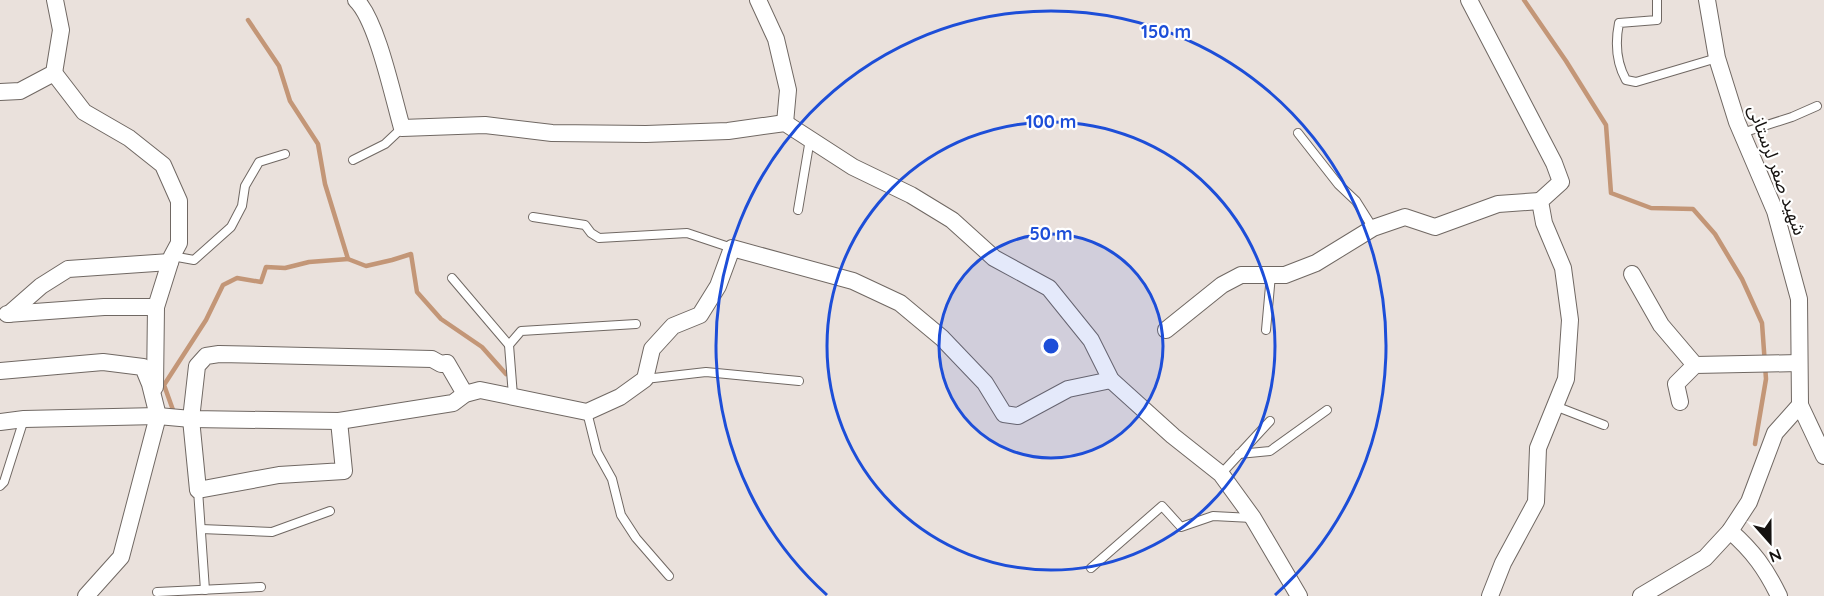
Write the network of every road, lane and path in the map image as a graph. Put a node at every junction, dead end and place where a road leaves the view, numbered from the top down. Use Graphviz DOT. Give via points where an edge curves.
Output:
graph roads {
  1 [pos="55,0"];
  2 [pos="356,0"];
  3 [pos="758,0"];
  4 [pos="1469,0"];
  5 [pos="1657,0"];
  6 [pos="1707,0"];
  7 [pos="1717,58"];
  8 [pos="54,73"];
  9 [pos="0,92"];
  10 [pos="1817,106"];
  11 [pos="785,123"];
  12 [pos="402,128"];
  13 [pos="1298,133"];
  14 [pos="1742,133"];
  15 [pos="810,139"];
  16 [pos="285,154"];
  17 [pos="353,160"];
  18 [pos="1540,201"];
  19 [pos="798,210"];
  20 [pos="533,217"];
  21 [pos="1373,228"];
  22 [pos="732,248"];
  23 [pos="171,259"];
  24 [pos="1632,274"];
  25 [pos="1271,275"];
  26 [pos="452,278"];
  27 [pos="156,307"];
  28 [pos="5,314"];
  29 [pos="636,324"];
  30 [pos="1166,330"];
  31 [pos="1266,330"];
  32 [pos="509,345"];
  33 [pos="1799,363"];
  34 [pos="1695,364"];
  35 [pos="0,371"];
  36 [pos="645,379"];
  37 [pos="1111,380"];
  38 [pos="799,381"];
  39 [pos="465,394"];
  40 [pos="513,396"];
  41 [pos="1680,402"];
  42 [pos="1800,405"];
  43 [pos="1555,406"];
  44 [pos="157,410"];
  45 [pos="1327,410"];
  46 [pos="587,411"];
  47 [pos="24,419"];
  48 [pos="191,419"];
  49 [pos="339,421"];
  50 [pos="1270,421"];
  51 [pos="0,422"];
  52 [pos="1604,425"];
  53 [pos="1819,437"];
  54 [pos="1239,454"];
  55 [pos="1824,456"];
  56 [pos="1221,474"];
  57 [pos="0,486"];
  58 [pos="198,490"];
  59 [pos="330,510"];
  60 [pos="1253,518"];
  61 [pos="201,529"];
  62 [pos="1730,531"];
  63 [pos="1091,568"];
  64 [pos="669,576"];
  65 [pos="261,587"];
  66 [pos="205,590"];
  67 [pos="157,592"];
  68 [pos="86,596"];
  69 [pos="1299,596"];
  70 [pos="1490,596"];
  71 [pos="1641,596"];
  72 [pos="1779,596"];
  1 -- 8 [label="street" via="61,30"];
  2 -- 12 [label="street" via="364,8 382,56"];
  3 -- 11 [label="street" via="776,39 788,90"];
  4 -- 18 [label="street" via="1558,173 1561,182"];
  5 -- 7 [label="lane" via="1657,20 1619,23 1618,59 1626,80 1636,82"];
  6 -- 7 [label="street, شهید صفر لرستانی"];
  7 -- 14 [label="street, شهید صفر لرستانی"];
  8 -- 9 [label="street" via="20,91"];
  8 -- 23 [label="street" via="84,112 129,138 163,165 179,201 179,243"];
  10 -- 14 [label="lane"];
  11 -- 12 [label="street" via="728,131 646,134 552,133 485,125"];
  11 -- 15 [label="street"];
  12 -- 17 [label="lane" via="386,144"];
  13 -- 21 [label="lane" via="1356,201"];
  14 -- 33 [label="street, شهید صفر لرستانی" via="1775,211 1799,298"];
  15 -- 19 [label="lane"];
  15 -- 37 [label="street" via="952,220 994,258 1049,288 1091,340"];
  16 -- 23 [label="lane" via="259,162 245,186 242,206 231,227 194,260"];
  18 -- 21 [label="street" via="1498,204 1436,227 1405,217"];
  18 -- 43 [label="street" via="1544,223 1563,268 1570,320 1566,379"];
  20 -- 22 [label="lane" via="585,225 599,238 687,233"];
  21 -- 25 [label="street" via="1316,263 1285,275"];
  22 -- 36 [label="street" via="718,286 700,315 673,326 652,349"];
  22 -- 37 [label="street" via="853,281 900,303 978,375 1004,414 1018,416 1068,389"];
  23 -- 27 [label="street"];
  23 -- 28 [label="street" via="68,269"];
  24 -- 34 [label="street" via="1661,325"];
  25 -- 30 [label="street" via="1241,275 1222,285"];
  25 -- 31 [label="lane"];
  26 -- 32 [label="lane"];
  27 -- 28 [label="street"];
  27 -- 44 [label="street"];
  29 -- 32 [label="lane" via="521,331"];
  32 -- 40 [label="lane"];
  33 -- 34 [label="street"];
  33 -- 42 [label="street, شهید صفر لرستانی"];
  34 -- 41 [label="street" via="1676,384"];
  35 -- 44 [label="street" via="104,362 143,367"];
  36 -- 38 [label="lane" via="706,372"];
  36 -- 46 [label="street" via="620,398"];
  37 -- 56 [label="street"];
  39 -- 40 [label="street" via="480,390"];
  39 -- 48 [label="street" via="447,363 432,359 219,354 206,356 197,366"];
  39 -- 49 [label="street" via="453,403"];
  40 -- 46 [label="street"];
  42 -- 53 [label="street, شهید صفر لرستانی"];
  42 -- 62 [label="street" via="1775,433 1749,502"];
  43 -- 52 [label="lane"];
  43 -- 70 [label="street" via="1538,448 1536,502"];
  44 -- 47 [label="street"];
  44 -- 48 [label="street"];
  44 -- 68 [label="street" via="121,557"];
  45 -- 54 [label="lane" via="1270,452"];
  46 -- 64 [label="lane" via="597,452 612,479 621,515"];
  47 -- 51 [label="street"];
  47 -- 57 [label="lane"];
  48 -- 49 [label="street"];
  48 -- 58 [label="street"];
  49 -- 58 [label="street" via="344,471 279,475"];
  50 -- 54 [label="lane"];
  53 -- 55 [label="street, شهید صفر لرستانی"];
  54 -- 56 [label="lane"];
  56 -- 60 [label="street"];
  58 -- 61 [label="lane"];
  59 -- 61 [label="lane" via="272,532"];
  60 -- 63 [label="lane" via="1213,516 1181,527 1162,506"];
  60 -- 69 [label="street"];
  61 -- 66 [label="lane"];
  62 -- 71 [label="street" via="1705,558"];
  62 -- 72 [label="street" via="1750,549"];
  65 -- 66 [label="lane"];
  66 -- 67 [label="lane"];
}
